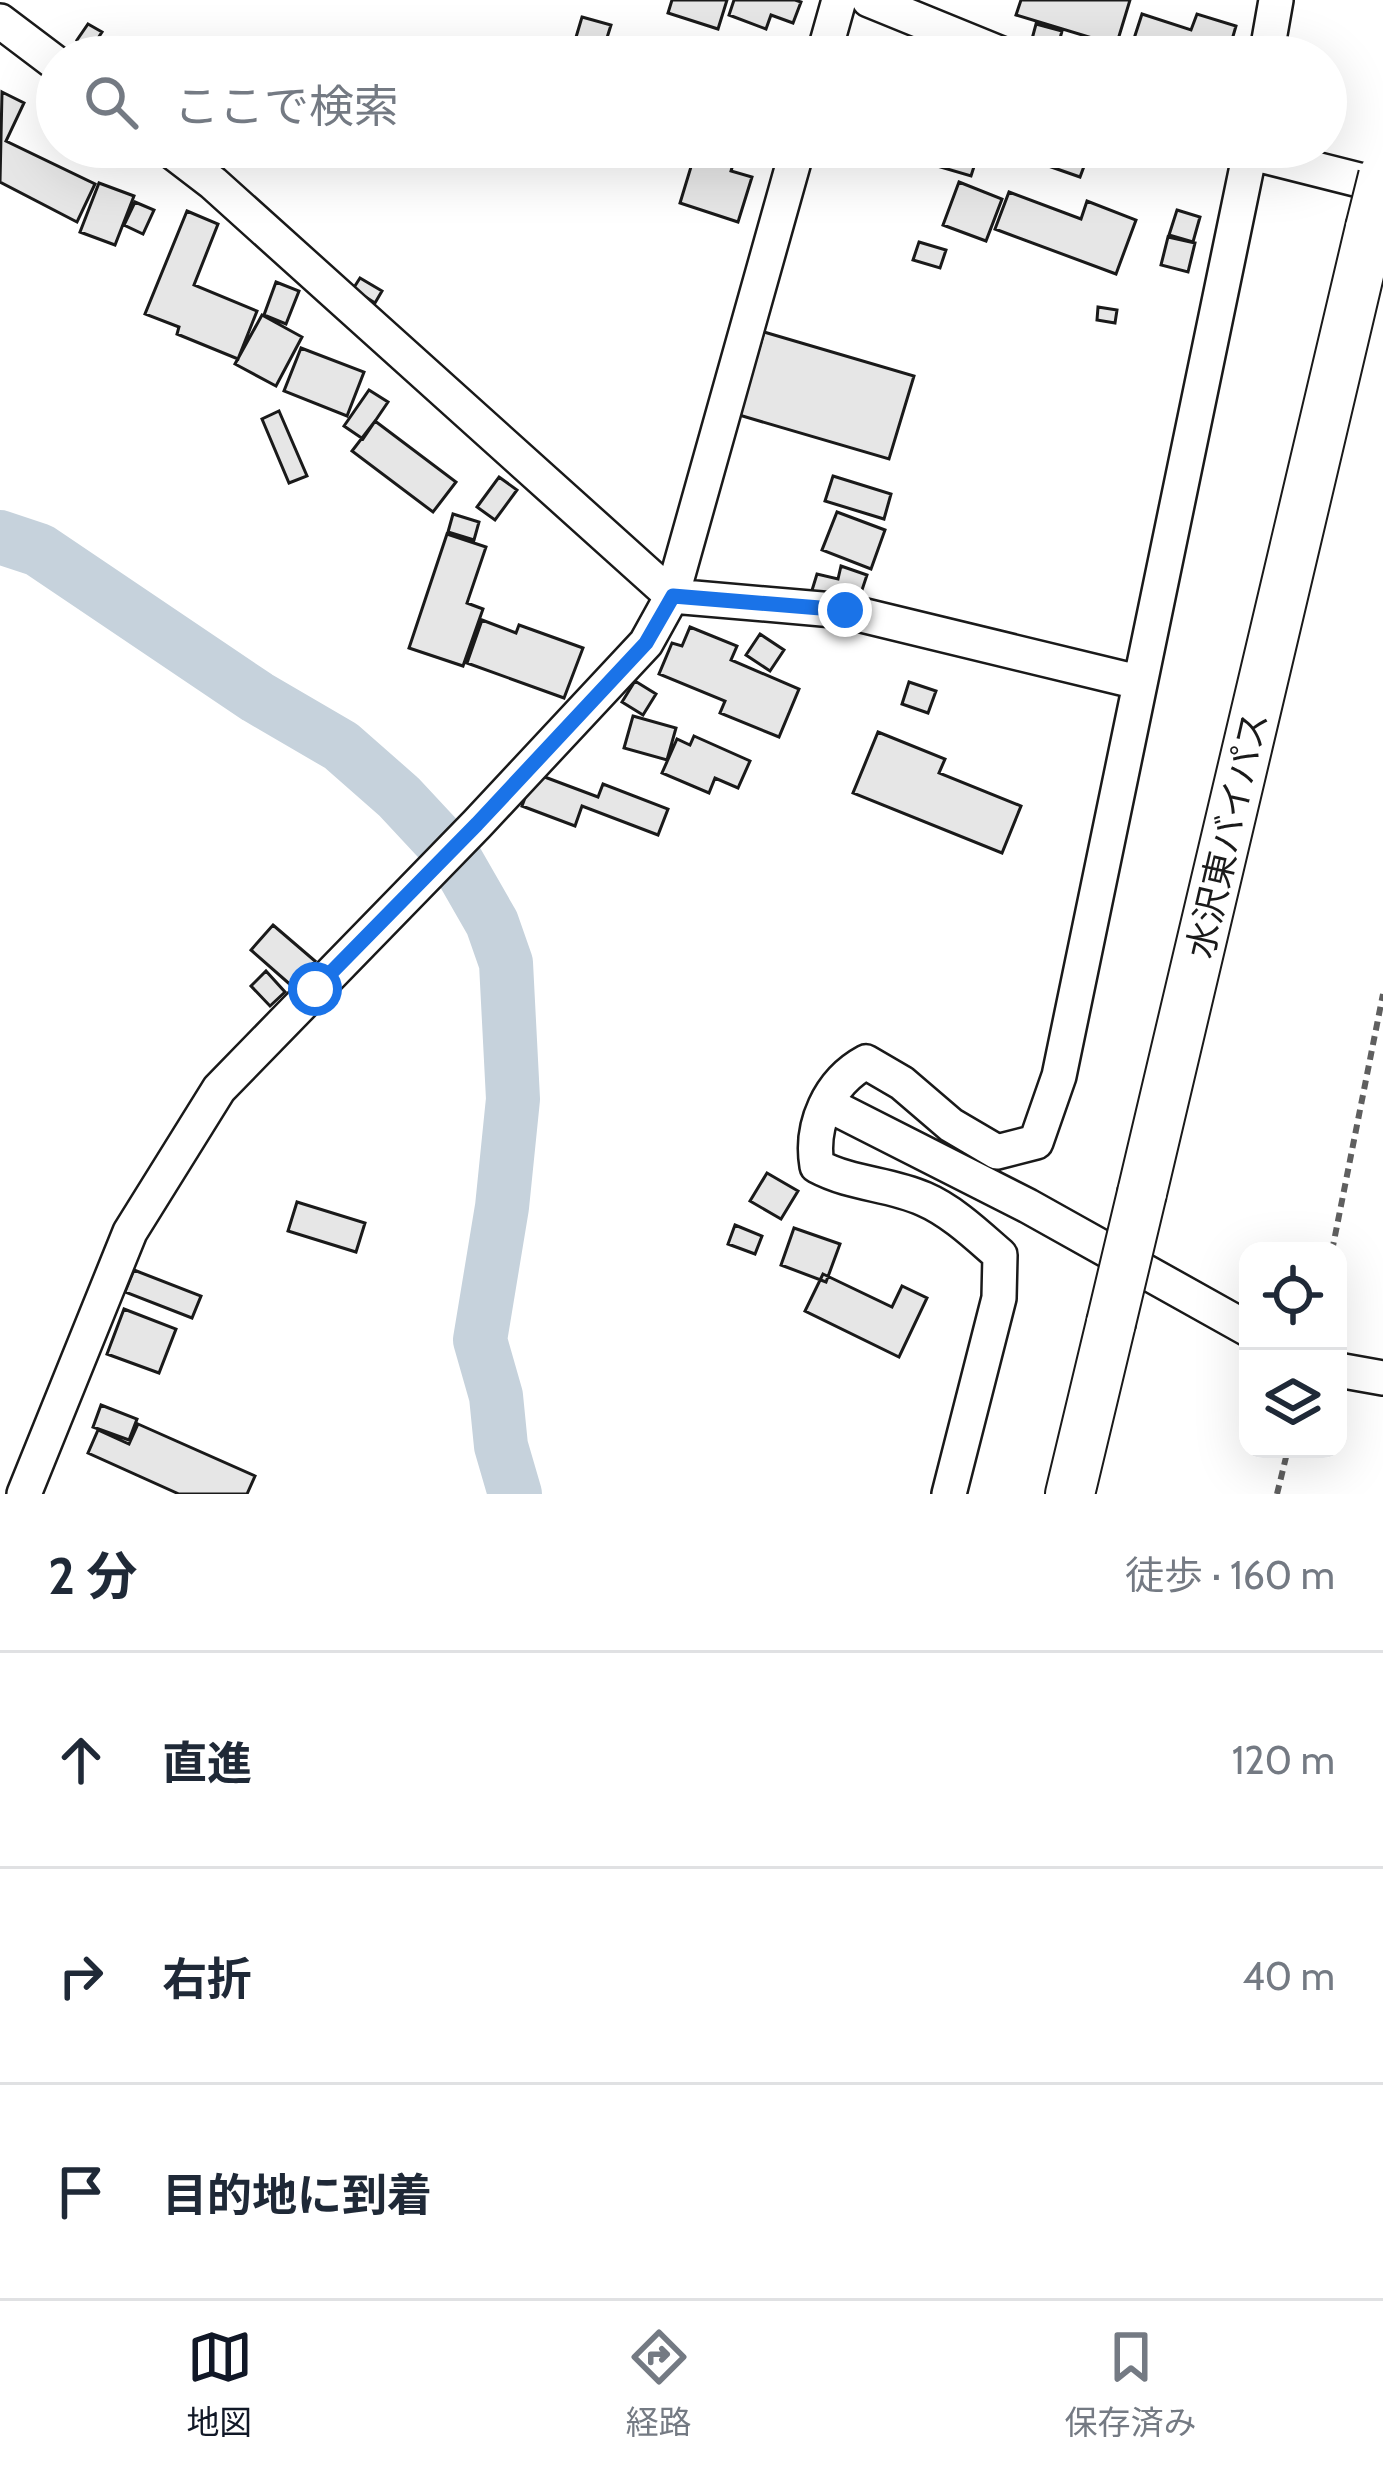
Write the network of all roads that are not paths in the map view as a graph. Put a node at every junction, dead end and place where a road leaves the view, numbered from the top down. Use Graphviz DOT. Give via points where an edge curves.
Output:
graph roads {
  1 [pos="839,0"];
  2 [pos="869,0"];
  3 [pos="1276,0"];
  4 [pos="0,21"];
  5 [pos="829,36"];
  6 [pos="957,36"];
  7 [pos="1270,36"];
  8 [pos="36,48"];
  9 [pos="193,168"];
  10 [pos="792,168"];
  11 [pos="1240,168"];
  12 [pos="1286,168"];
  13 [pos="1383,176"];
  14 [pos="1376,207"];
  15 [pos="673,596"];
  16 [pos="1138,682"];
  17 [pos="827,1105"];
  18 [pos="1239,1324"];
  19 [pos="1347,1372"];
  20 [pos="1383,1378"];
  21 [pos="24,1494"];
  22 [pos="949,1494"];
  23 [pos="1070,1494"];
  1 -- 5 [label="street"];
  2 -- 6 [label="street"];
  3 -- 7 [label="street"];
  4 -- 8 [label="street"];
  9 -- 15 [label="street"];
  10 -- 15 [label="street"];
  11 -- 16 [label="street"];
  12 -- 14 [label="street"];
  13 -- 14 [label="highway, 水沢東バイパス, bridge"];
  14 -- 23 [label="highway, 水沢東バイパス, bridge"];
  15 -- 16 [label="street" via="845,610"];
  15 -- 21 [label="street" via="646,643 219,1089 130,1232"];
  16 -- 17 [label="street" via="1059,1076 1036,1142 997,1152 866,1062 844,1074"];
  17 -- 18 [label="street"];
  17 -- 22 [label="street" via="813,1138 818,1166 927,1200 1000,1255 999,1298"];
  19 -- 20 [label="street"];
}
